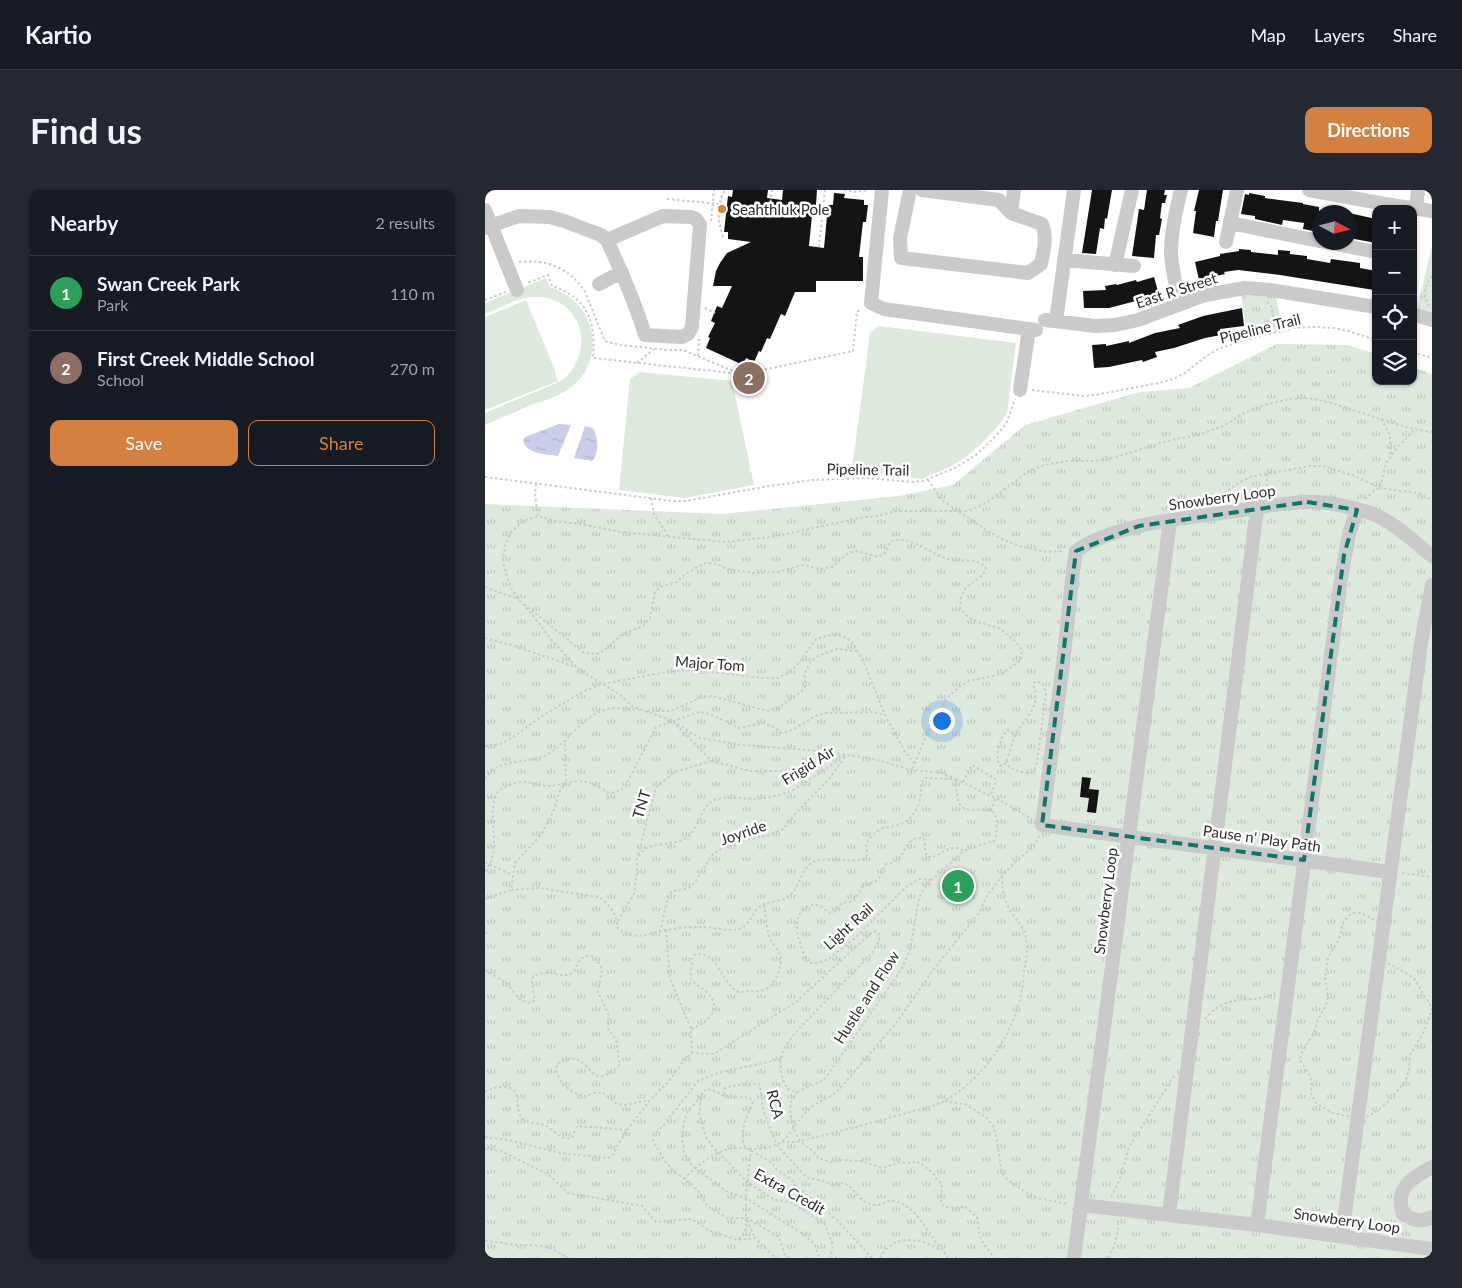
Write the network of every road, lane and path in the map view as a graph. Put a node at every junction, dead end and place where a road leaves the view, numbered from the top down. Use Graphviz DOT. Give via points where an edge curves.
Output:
graph roads {
  1 [pos="725,190"];
  2 [pos="772,190"];
  3 [pos="825,190"];
  4 [pos="844,190"];
  5 [pos="867,190"];
  6 [pos="882,190"];
  7 [pos="910,190"];
  8 [pos="922,190"];
  9 [pos="1013,190"];
  10 [pos="1074,190"];
  11 [pos="1132,190"];
  12 [pos="1181,190"];
  13 [pos="1237,190"];
  14 [pos="1309,190"];
  15 [pos="1418,190"];
  16 [pos="667,199"];
  17 [pos="719,204"];
  18 [pos="764,205"];
  19 [pos="1381,205"];
  20 [pos="1416,205"];
  21 [pos="1417,209"];
  22 [pos="485,210"];
  23 [pos="1432,211"];
  24 [pos="1011,213"];
  25 [pos="1230,223"];
  26 [pos="488,227"];
  27 [pos="723,237"];
  28 [pos="607,240"];
  29 [pos="1312,240"];
  30 [pos="1226,242"];
  31 [pos="819,247"];
  32 [pos="1357,248"];
  33 [pos="1372,251"];
  34 [pos="1064,260"];
  35 [pos="518,262"];
  36 [pos="1115,265"];
  37 [pos="1133,266"];
  38 [pos="622,272"];
  39 [pos="1432,276"];
  40 [pos="599,284"];
  41 [pos="517,288"];
  42 [pos="485,300"];
  43 [pos="1264,300"];
  44 [pos="871,303"];
  45 [pos="1180,304"];
  46 [pos="1372,306"];
  47 [pos="703,307"];
  48 [pos="715,312"];
  49 [pos="1417,314"];
  50 [pos="1431,314"];
  51 [pos="1042,325"];
  52 [pos="1277,332"];
  53 [pos="700,334"];
  54 [pos="1372,339"];
  55 [pos="654,349"];
  56 [pos="1417,353"];
  57 [pos="1432,355"];
  58 [pos="698,356"];
  59 [pos="637,363"];
  60 [pos="740,374"];
  61 [pos="1020,390"];
  62 [pos="1381,420"];
  63 [pos="1415,429"];
  64 [pos="1432,432"];
  65 [pos="1391,455"];
  66 [pos="1267,473"];
  67 [pos="485,478"];
  68 [pos="928,480"];
  69 [pos="536,484"];
  70 [pos="1380,488"];
  71 [pos="651,498"];
  72 [pos="1432,500"];
  73 [pos="1257,508"];
  74 [pos="1357,510"];
  75 [pos="957,512"];
  76 [pos="1210,515"];
  77 [pos="538,516"];
  78 [pos="1170,521"];
  79 [pos="668,536"];
  80 [pos="1077,551"];
  81 [pos="1432,556"];
  82 [pos="1432,584"];
  83 [pos="485,587"];
  84 [pos="518,599"];
  85 [pos="485,638"];
  86 [pos="857,651"];
  87 [pos="577,668"];
  88 [pos="603,684"];
  89 [pos="645,710"];
  90 [pos="885,715"];
  91 [pos="672,721"];
  92 [pos="1014,740"];
  93 [pos="565,742"];
  94 [pos="485,746"];
  95 [pos="847,755"];
  96 [pos="1007,760"];
  97 [pos="712,761"];
  98 [pos="915,764"];
  99 [pos="912,770"];
  100 [pos="485,779"];
  101 [pos="955,779"];
  102 [pos="566,782"];
  103 [pos="963,782"];
  104 [pos="991,796"];
  105 [pos="995,798"];
  106 [pos="991,811"];
  107 [pos="1042,825"];
  108 [pos="1129,837"];
  109 [pos="1215,848"];
  110 [pos="964,851"];
  111 [pos="637,858"];
  112 [pos="1304,860"];
  113 [pos="485,862"];
  114 [pos="490,865"];
  115 [pos="485,871"];
  116 [pos="1390,872"];
  117 [pos="513,875"];
  118 [pos="1001,876"];
  119 [pos="1432,877"];
  120 [pos="931,880"];
  121 [pos="511,890"];
  122 [pos="485,899"];
  123 [pos="764,904"];
  124 [pos="617,923"];
  125 [pos="666,930"];
  126 [pos="485,932"];
  127 [pos="660,932"];
  128 [pos="485,937"];
  129 [pos="485,970"];
  130 [pos="691,1029"];
  131 [pos="692,1053"];
  132 [pos="781,1059"];
  133 [pos="485,1092"];
  134 [pos="797,1092"];
  135 [pos="701,1096"];
  136 [pos="724,1096"];
  137 [pos="650,1100"];
  138 [pos="945,1101"];
  139 [pos="794,1128"];
  140 [pos="627,1130"];
  141 [pos="485,1137"];
  142 [pos="800,1141"];
  143 [pos="781,1142"];
  144 [pos="776,1144"];
  145 [pos="485,1149"];
  146 [pos="751,1149"];
  147 [pos="719,1153"];
  148 [pos="1432,1167"];
  149 [pos="695,1168"];
  150 [pos="684,1179"];
  151 [pos="747,1182"];
  152 [pos="746,1198"];
  153 [pos="1081,1206"];
  154 [pos="1169,1215"];
  155 [pos="747,1218"];
  156 [pos="1432,1218"];
  157 [pos="1257,1225"];
  158 [pos="1342,1236"];
  159 [pos="755,1238"];
  160 [pos="737,1240"];
  161 [pos="485,1241"];
  162 [pos="1431,1248"];
  163 [pos="945,1253"];
  164 [pos="567,1258"];
  165 [pos="776,1258"];
  166 [pos="789,1258"];
  167 [pos="819,1258"];
  168 [pos="830,1258"];
  169 [pos="872,1258"];
  170 [pos="880,1258"];
  171 [pos="948,1258"];
  172 [pos="994,1258"];
  173 [pos="1074,1258"];
  1 -- 17 [label="path"];
  2 -- 18 [label="path" via="770,206"];
  3 -- 31 [label="path"];
  4 -- 5 [label="path"];
  6 -- 44 [label="street"];
  7 -- 24 [label="street" via="900,238 901,258 1028,273 1041,264 1045,232 1042,224"];
  8 -- 24 [label="street" via="999,200"];
  9 -- 24 [label="street"];
  10 -- 34 [label="street"];
  11 -- 36 [label="street"];
  12 -- 45 [label="street" via="1171,252"];
  13 -- 25 [label="street"];
  14 -- 19 [label="street"];
  15 -- 20 [label="street"];
  16 -- 17 [label="path"];
  17 -- 27 [label="path"];
  21 -- 23 [label="street"];
  22 -- 26 [label="street"];
  25 -- 29 [label="street"];
  25 -- 30 [label="street"];
  26 -- 28 [label="street" via="519,216 550,217"];
  26 -- 41 [label="street"];
  28 -- 38 [label="street"];
  28 -- 38 [label="street" via="663,216 691,217 701,225 692,327 688,334 682,337 645,335"];
  32 -- 33 [label="street"];
  34 -- 36 [label="street"];
  34 -- 51 [label="street"];
  35 -- 55 [label="path" via="548,263 571,275 585,292 605,341"];
  36 -- 37 [label="street"];
  38 -- 40 [label="street"];
  39 -- 50 [label="path" via="1424,294"];
  41 -- 42 [label="path"];
  41 -- 59 [label="path" via="548,275 552,286 572,295 588,315 595,340 593,358"];
  43 -- 52 [label="path" via="1271,305"];
  44 -- 51 [label="street, East R Street" via="884,309"];
  44 -- 60 [label="path" via="857,312 853,351"];
  45 -- 46 [label="street, East R Street" via="1221,291 1245,288"];
  45 -- 51 [label="street, East R Street" via="1115,325"];
  47 -- 48 [label="path"];
  49 -- 50 [label="street"];
  51 -- 61 [label="street"];
  52 -- 54 [label="path, Pipeline Trail" via="1294,328 1334,328"];
  52 -- 61 [label="path, Pipeline Trail" via="1218,349 1185,373 1159,383 1083,396"];
  53 -- 58 [label="path"];
  55 -- 58 [label="path" via="683,350"];
  55 -- 59 [label="path"];
  56 -- 57 [label="path"];
  58 -- 60 [label="path"];
  59 -- 60 [label="path"];
  61 -- 68 [label="path, Pipeline Trail" via="1006,424 976,455"];
  62 -- 63 [label="path"];
  62 -- 65 [label="path" via="1391,435"];
  62 -- 75 [label="path" via="1309,398 1265,404 1199,435 1095,461 1068,460 1044,465 1029,471 986,503 972,510"];
  63 -- 64 [label="path"];
  63 -- 65 [label="path"];
  65 -- 70 [label="path"];
  66 -- 70 [label="path" via="1324,466"];
  66 -- 73 [label="path" via="1265,496"];
  66 -- 76 [label="path" via="1235,485 1224,494"];
  67 -- 69 [label="path, Pipeline Trail"];
  68 -- 71 [label="path, Pipeline Trail" via="813,480 694,501"];
  68 -- 75 [label="path" via="942,500"];
  69 -- 71 [label="path, Pipeline Trail"];
  69 -- 77 [label="path"];
  70 -- 72 [label="path" via="1418,493"];
  70 -- 74 [label="path" via="1369,494"];
  71 -- 79 [label="path" via="654,514"];
  73 -- 74 [label="street, Snowberry Loop" via="1307,502"];
  73 -- 76 [label="street, Snowberry Loop"];
  73 -- 109 [label="street"];
  74 -- 81 [label="street, Snowberry Loop" via="1390,524"];
  74 -- 112 [label="street" via="1342,571"];
  75 -- 79 [label="path" via="896,511 725,542"];
  75 -- 80 [label="path" via="1020,546 1045,552"];
  76 -- 78 [label="street, Snowberry Loop"];
  77 -- 79 [label="path" via="621,532"];
  77 -- 84 [label="path" via="523,521 511,532 505,545 503,563"];
  78 -- 80 [label="street, Snowberry Loop" via="1125,530"];
  78 -- 108 [label="street"];
  80 -- 107 [label="street"];
  82 -- 116 [label="street"];
  83 -- 84 [label="path"];
  84 -- 87 [label="path"];
  84 -- 98 [label="path" via="584,654 597,654 621,635 643,626 650,618 655,592 660,587 677,582 705,563 753,573 777,572 802,565 821,569 832,567 856,551 877,557 883,554 891,541 899,539 919,544 945,558 983,564 986,568 984,575 967,586 960,608 969,618 999,628 1015,641 1022,650 1021,660 1002,674 969,681 946,699 931,724"];
  85 -- 87 [label="path"];
  86 -- 88 [label="path, Major Tom" via="843,636 829,635 815,640 798,664 778,678 695,670 671,671"];
  86 -- 89 [label="path" via="837,649 818,656 805,673 805,686 801,692 778,708 767,710 713,696 671,712"];
  86 -- 90 [label="path, Major Tom"];
  87 -- 88 [label="path"];
  88 -- 89 [label="path" via="632,706"];
  88 -- 94 [label="path, Major Tom" via="584,691 512,738"];
  89 -- 91 [label="path"];
  89 -- 93 [label="path" via="610,708 598,712"];
  90 -- 91 [label="path" via="874,712 825,713 782,733 764,723 739,728 699,712"];
  90 -- 98 [label="path"];
  91 -- 95 [label="path" via="700,738"];
  91 -- 97 [label="path"];
  91 -- 102 [label="path" via="656,726 625,787 617,793 607,793 592,784"];
  92 -- 96 [label="path"];
  92 -- 96 [label="path" via="1014,733 1007,730 1000,740 997,761 1002,766"];
  92 -- 96 [label="path" via="1033,710 1036,693 1033,684 1039,682 1046,693 1034,771 1029,773 1009,768"];
  93 -- 100 [label="path" via="543,756 505,764"];
  93 -- 102 [label="path"];
  95 -- 97 [label="path" via="783,771 750,771"];
  95 -- 99 [label="path"];
  95 -- 111 [label="path, Frigid Air" via="785,794 758,799 715,800 705,809 697,827 687,838 646,848"];
  95 -- 127 [label="path, Joyride" via="783,829 723,848 713,854 689,888 672,891"];
  97 -- 111 [label="path, TNT" via="675,772 657,787"];
  98 -- 99 [label="path"];
  99 -- 101 [label="path" via="942,773"];
  101 -- 103 [label="path"];
  101 -- 106 [label="path" via="961,807"];
  101 -- 123 [label="path" via="925,778 921,783 922,796 918,808 909,819 882,828 871,836 866,844 866,858 814,862 788,897"];
  102 -- 114 [label="path" via="552,786 528,781 513,783 497,792 492,803 493,853"];
  102 -- 117 [label="path" via="541,835 515,863"];
  103 -- 104 [label="path"];
  103 -- 104 [label="path" via="972,765 994,778 996,782"];
  104 -- 105 [label="path"];
  105 -- 106 [label="path"];
  105 -- 107 [label="path"];
  106 -- 110 [label="path, Hustle and Flow" via="997,820 994,841"];
  107 -- 108 [label="street, Snowberry Loop"];
  107 -- 118 [label="path" via="1037,842"];
  108 -- 109 [label="street, Pause n' Play Path"];
  108 -- 153 [label="street, Snowberry Loop"];
  109 -- 112 [label="street, Pause n' Play Path"];
  109 -- 154 [label="street"];
  110 -- 120 [label="path, Hustle and Flow"];
  110 -- 120 [label="path, Light Rail" via="956,848 927,857 925,840 912,840 895,862 886,864 877,882 863,886 854,901 842,903 830,913 819,905 807,907 798,914 797,921 806,961 814,964 827,960 855,938 905,887 920,878"];
  111 -- 124 [label="path" via="633,894"];
  112 -- 116 [label="street, Pause n' Play Path"];
  112 -- 157 [label="street"];
  113 -- 114 [label="path"];
  114 -- 115 [label="path"];
  114 -- 117 [label="path"];
  116 -- 119 [label="path"];
  116 -- 158 [label="street"];
  117 -- 121 [label="path"];
  118 -- 138 [label="path" via="1007,904 1020,922 1026,938 1022,991 1017,1010 999,1046 978,1073"];
  118 -- 139 [label="path" via="979,913 897,1022 843,1085 833,1095 814,1104"];
  120 -- 134 [label="path, Hustle and Flow" via="919,898 910,950 901,970 824,1080"];
  121 -- 122 [label="path"];
  121 -- 124 [label="path" via="538,888 599,897 616,915"];
  123 -- 125 [label="path" via="741,928"];
  123 -- 130 [label="path" via="771,940 781,957 776,979 763,991 741,993 729,984 707,956 694,955 691,978 714,1005 709,1018"];
  124 -- 127 [label="path" via="618,929 627,935"];
  125 -- 127 [label="path"];
  125 -- 130 [label="path" via="670,979"];
  126 -- 128 [label="path"];
  129 -- 137 [label="path" via="508,984 519,999 530,1003 535,1000 533,976 548,972 571,974 582,958 590,955 595,958 602,969 598,992 609,1015 609,1028 617,1040 620,1065 605,1076 597,1076 579,1060 563,1060 557,1064 559,1081 584,1098 602,1092 624,1105"];
  130 -- 131 [label="path"];
  131 -- 132 [label="path, Hustle and Flow" via="714,1054 796,1002 876,932 880,936 872,953 797,1031 785,1045"];
  131 -- 137 [label="path"];
  132 -- 134 [label="path" via="787,1089"];
  132 -- 150 [label="path" via="718,1073 698,1081 654,1135 653,1140 665,1161"];
  133 -- 140 [label="path" via="495,1087 509,1087 515,1091 518,1112 523,1119 544,1125 561,1138 572,1138 579,1126"];
  134 -- 139 [label="path" via="791,1101"];
  135 -- 136 [label="path" via="707,1089"];
  135 -- 147 [label="path, Extra Credit" via="699,1114 705,1137"];
  135 -- 149 [label="path" via="688,1111 682,1137 684,1153"];
  136 -- 144 [label="path, RCA" via="725,1088 733,1085 760,1085 763,1109"];
  136 -- 146 [label="path, RCA" via="742,1096 750,1098 753,1103 742,1138 744,1146"];
  137 -- 140 [label="path"];
  138 -- 142 [label="path"];
  138 -- 153 [label="path" via="967,1105 987,1118 996,1136 1002,1173 1009,1181 1033,1197"];
  139 -- 142 [label="path"];
  139 -- 143 [label="path"];
  140 -- 141 [label="path" via="609,1158 561,1153"];
  142 -- 143 [label="path"];
  142 -- 172 [label="path" via="819,1158 831,1162 845,1159 883,1168 900,1162 920,1162 943,1184 941,1202 944,1207 964,1206 977,1218 983,1243"];
  143 -- 144 [label="path"];
  144 -- 146 [label="path" via="759,1150"];
  144 -- 163 [label="path, RCA" via="806,1177 831,1185 841,1183 875,1206 891,1201 911,1209"];
  145 -- 160 [label="path" via="501,1151 549,1175 568,1193 642,1206 656,1222 691,1219 711,1231"];
  146 -- 147 [label="path" via="737,1148"];
  146 -- 151 [label="path"];
  146 -- 169 [label="path" via="772,1163 838,1221"];
  147 -- 149 [label="path"];
  147 -- 151 [label="path, Extra Credit"];
  148 -- 156 [label="street" via="1413,1178 1401,1191 1400,1204 1403,1214 1411,1219"];
  149 -- 150 [label="path"];
  149 -- 152 [label="path" via="726,1192"];
  150 -- 155 [label="path" via="699,1192 707,1206 727,1218"];
  151 -- 152 [label="path"];
  151 -- 168 [label="path, Extra Credit" via="775,1200 790,1202 825,1224 833,1246"];
  152 -- 155 [label="path"];
  152 -- 167 [label="path" via="806,1236 815,1245"];
  153 -- 154 [label="street, Snowberry Loop"];
  153 -- 173 [label="street"];
  154 -- 157 [label="street, Snowberry Loop"];
  155 -- 159 [label="path"];
  155 -- 160 [label="path" via="745,1233"];
  155 -- 166 [label="path" via="779,1237"];
  157 -- 158 [label="street, Snowberry Loop"];
  158 -- 162 [label="street, Snowberry Loop"];
  159 -- 160 [label="path"];
  159 -- 165 [label="path"];
  161 -- 164 [label="path" via="541,1245"];
  163 -- 170 [label="path" via="930,1243 907,1239 884,1250"];
  163 -- 171 [label="path"];
}
